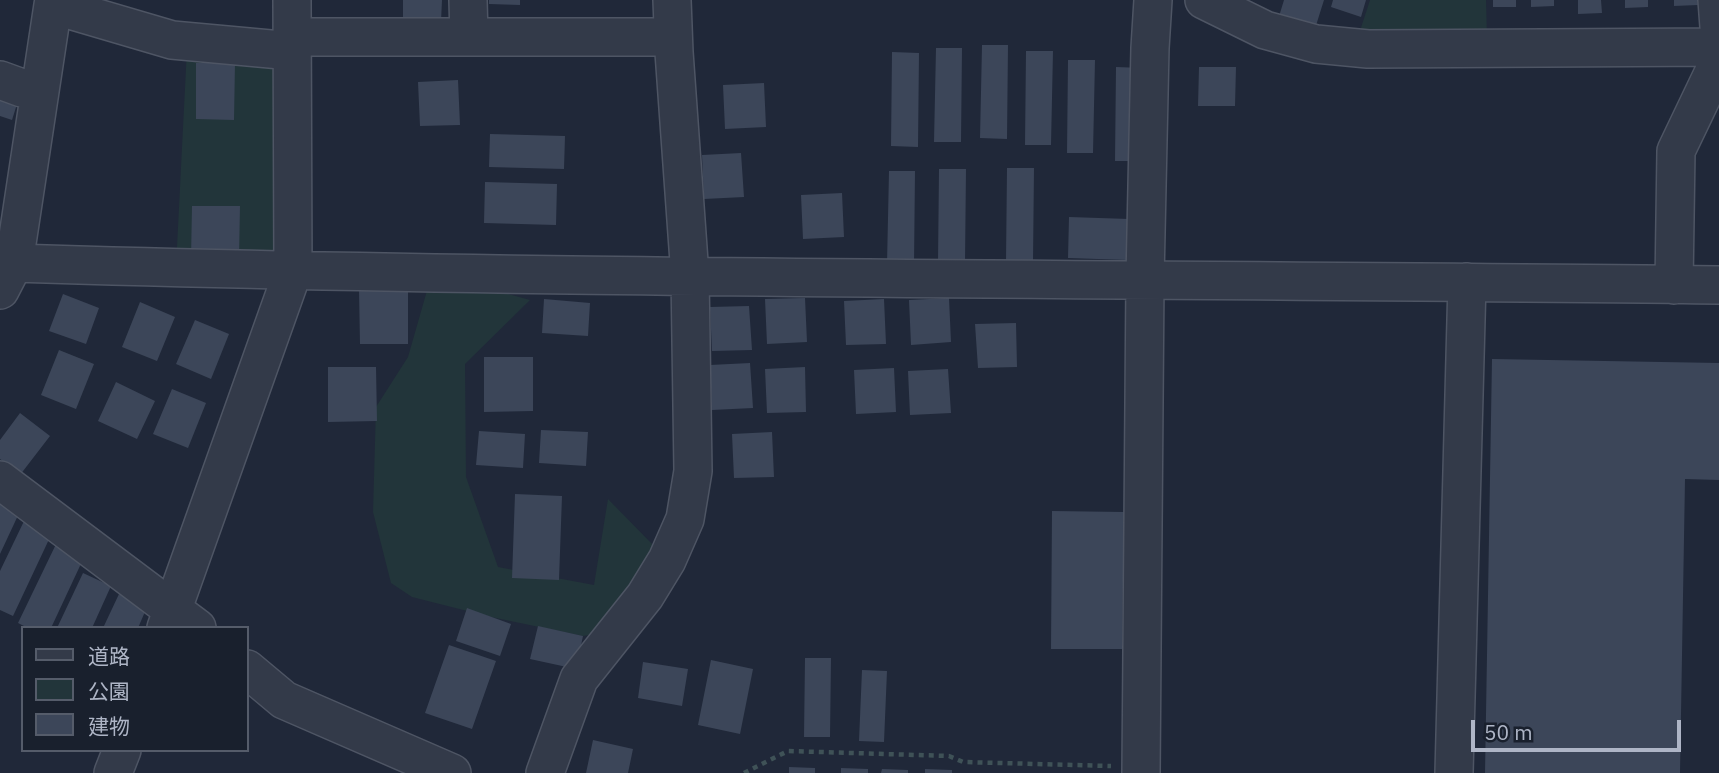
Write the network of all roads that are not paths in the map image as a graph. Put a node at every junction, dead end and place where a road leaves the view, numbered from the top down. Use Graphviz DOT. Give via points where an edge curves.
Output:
graph roads {
  1 [pos="292,0"];
  2 [pos="468,0"];
  3 [pos="672,0"];
  4 [pos="1153,0"];
  5 [pos="1205,0"];
  6 [pos="1717,0"];
  7 [pos="55,3"];
  8 [pos="1719,27"];
  9 [pos="469,37"];
  10 [pos="673,37"];
  11 [pos="291,44"];
  12 [pos="1719,47"];
  13 [pos="1719,61"];
  14 [pos="0,80"];
  15 [pos="40,91"];
  16 [pos="293,271"];
  17 [pos="7,276"];
  18 [pos="690,276"];
  19 [pos="1145,279"];
  20 [pos="1467,282"];
  21 [pos="1674,285"];
  22 [pos="1719,285"];
  23 [pos="0,480"];
  24 [pos="179,621"];
  25 [pos="248,670"];
  26 [pos="121,752"];
  27 [pos="1141,770"];
  28 [pos="113,773"];
  29 [pos="452,773"];
  30 [pos="545,773"];
  31 [pos="1454,773"];
  1 -- 11 [label="street"];
  2 -- 9 [label="street"];
  3 -- 10 [label="street"];
  4 -- 19 [label="street"];
  5 -- 12 [label="street" via="1265,30 1316,44 1368,49"];
  6 -- 8 [label="street"];
  7 -- 11 [label="street" via="172,40"];
  7 -- 15 [label="street"];
  9 -- 10 [label="street"];
  9 -- 11 [label="street"];
  10 -- 18 [label="street"];
  11 -- 16 [label="street"];
  13 -- 21 [label="street" via="1676,151"];
  14 -- 15 [label="street"];
  15 -- 17 [label="street"];
  16 -- 17 [label="street"];
  16 -- 18 [label="street"];
  16 -- 24 [label="street"];
  18 -- 19 [label="street"];
  18 -- 30 [label="street" via="693,471 685,519 645,596 579,679"];
  19 -- 20 [label="street"];
  19 -- 27 [label="street"];
  20 -- 21 [label="street"];
  20 -- 31 [label="street"];
  21 -- 22 [label="street"];
  23 -- 24 [label="street"];
  25 -- 29 [label="street" via="284,700"];
  26 -- 28 [label="street"];
}
